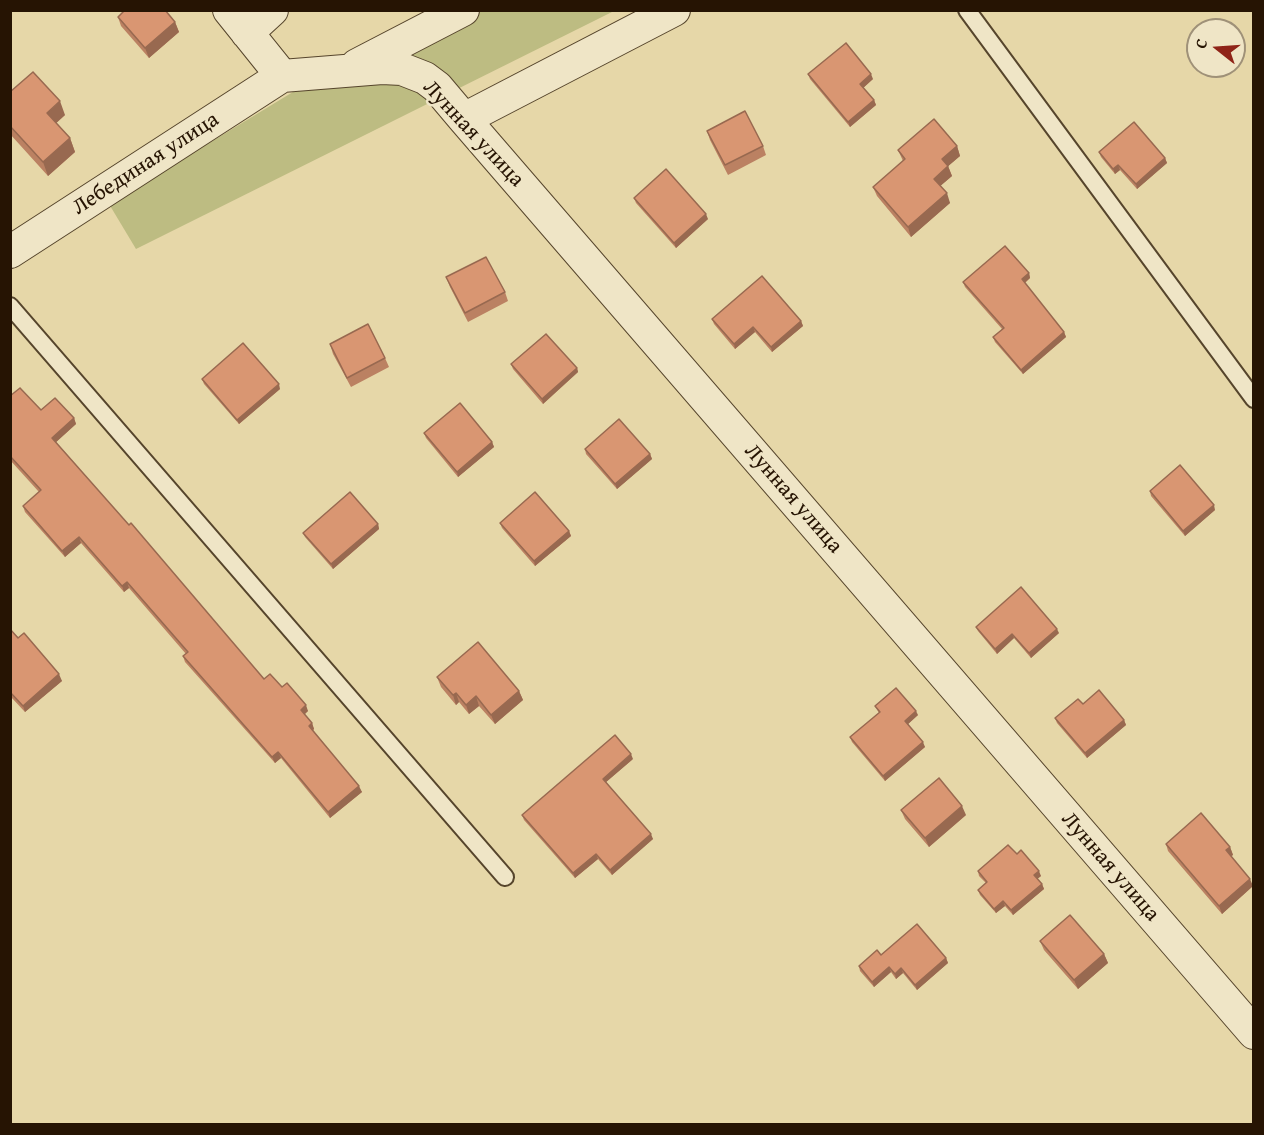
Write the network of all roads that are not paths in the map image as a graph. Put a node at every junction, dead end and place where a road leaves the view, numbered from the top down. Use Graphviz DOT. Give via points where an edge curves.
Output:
graph roads {
  1 [pos="272,10"];
  2 [pos="463,10"];
  3 [pos="674,10"];
  4 [pos="967,10"];
  5 [pos="238,22"];
  6 [pos="347,70"];
  7 [pos="282,75"];
  8 [pos="464,119"];
  9 [pos="10,252"];
  10 [pos="10,306"];
  11 [pos="1254,399"];
  12 [pos="505,877"];
  13 [pos="1254,1033"];
  1 -- 5 [label="street"];
  2 -- 6 [label="street"];
  3 -- 8 [label="street"];
  4 -- 11 [label="lane"];
  5 -- 7 [label="street"];
  6 -- 7 [label="street, Лунная улица"];
  6 -- 8 [label="street, Лунная улица" via="382,68 415,73 437,87"];
  7 -- 9 [label="street, Лебединая улица"];
  8 -- 13 [label="street, Лунная улица"];
  10 -- 12 [label="lane"];
}
